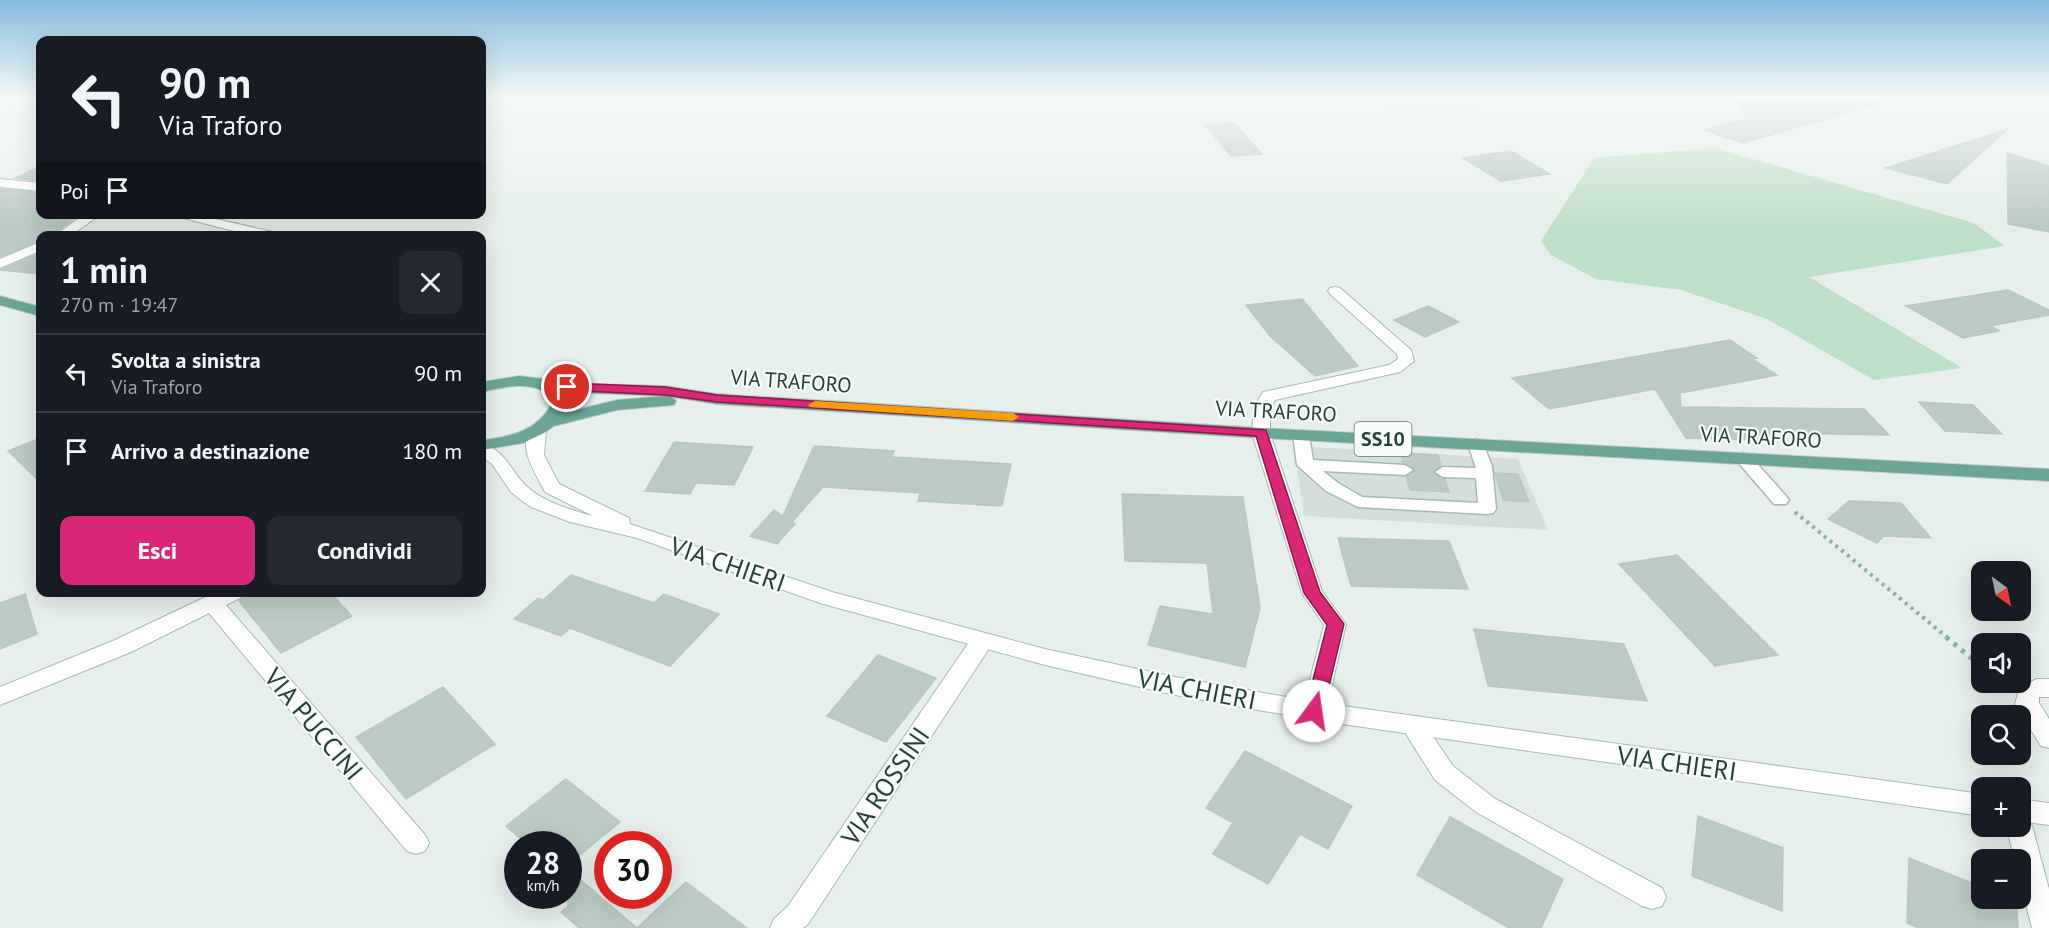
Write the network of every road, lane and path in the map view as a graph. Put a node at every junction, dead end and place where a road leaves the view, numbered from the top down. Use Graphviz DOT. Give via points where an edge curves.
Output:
graph roads {
  1 [pos="0,183"];
  2 [pos="36,187"];
  3 [pos="87,219"];
  4 [pos="196,219"];
  5 [pos="68,231"];
  6 [pos="250,231"];
  7 [pos="36,248"];
  8 [pos="0,264"];
  9 [pos="1335,291"];
  10 [pos="0,300"];
  11 [pos="36,311"];
  12 [pos="486,384"];
  13 [pos="547,385"];
  14 [pos="717,399"];
  15 [pos="543,426"];
  16 [pos="1261,433"];
  17 [pos="1301,435"];
  18 [pos="1476,444"];
  19 [pos="486,447"];
  20 [pos="486,451"];
  21 [pos="1743,458"];
  22 [pos="1305,465"];
  23 [pos="1405,470"];
  24 [pos="1443,472"];
  25 [pos="1485,473"];
  26 [pos="2049,475"];
  27 [pos="1780,500"];
  28 [pos="642,533"];
  29 [pos="226,597"];
  30 [pos="213,604"];
  31 [pos="982,641"];
  32 [pos="1971,658"];
  33 [pos="2049,688"];
  34 [pos="0,696"];
  35 [pos="1314,711"];
  36 [pos="1413,726"];
  37 [pos="2049,740"];
  38 [pos="1971,803"];
  39 [pos="2031,812"];
  40 [pos="2049,814"];
  41 [pos="2022,837"];
  42 [pos="416,843"];
  43 [pos="1652,897"];
  44 [pos="784,928"];
  45 [pos="2046,928"];
  1 -- 2 [label="street"];
  3 -- 5 [label="street"];
  4 -- 6 [label="street"];
  7 -- 8 [label="street"];
  9 -- 16 [label="street" via="1405,353 1406,361 1394,369 1269,396 1262,407"];
  10 -- 11 [label="main road"];
  12 -- 13 [label="main road, VIA TRAFORO" via="525,380"];
  13 -- 14 [label="main road, VIA TRAFORO" via="665,391"];
  13 -- 15 [label="main road" via="555,390 560,403"];
  14 -- 15 [label="main road, VIA TRAFORO" via="617,405"];
  14 -- 16 [label="main road, VIA TRAFORO / SS10"];
  15 -- 19 [label="main road, VIA TRAFORO" via="515,440"];
  15 -- 28 [label="street, VIA CHIERI" via="535,455 552,488"];
  16 -- 17 [label="main road, VIA TRAFORO / SS10"];
  16 -- 35 [label="street" via="1312,593 1335,624"];
  17 -- 18 [label="main road, VIA TRAFORO / SS10"];
  17 -- 22 [label="lane"];
  18 -- 21 [label="main road, VIA TRAFORO / SS10"];
  18 -- 25 [label="lane"];
  20 -- 28 [label="street, VIA CHIERI" via="498,460 518,488 538,503 577,518"];
  21 -- 26 [label="main road, VIA TRAFORO / SS10"];
  21 -- 27 [label="lane"];
  22 -- 23 [label="lane"];
  22 -- 25 [label="lane" via="1358,502 1487,508"];
  24 -- 25 [label="lane"];
  27 -- 32 [label="path"];
  28 -- 31 [label="street, VIA CHIERI" via="827,598"];
  29 -- 30 [label="street"];
  30 -- 34 [label="street"];
  30 -- 42 [label="street, VIA PUCCINI"];
  31 -- 35 [label="street, VIA CHIERI" via="1170,685"];
  31 -- 44 [label="street, VIA ROSSINI" via="798,915"];
  33 -- 37 [label="street" via="2028,693 2026,704"];
  35 -- 36 [label="street, VIA CHIERI"];
  36 -- 38 [label="street, VIA CHIERI"];
  36 -- 43 [label="street" via="1444,773 1485,805"];
  39 -- 40 [label="street"];
  41 -- 45 [label="street"];
}
